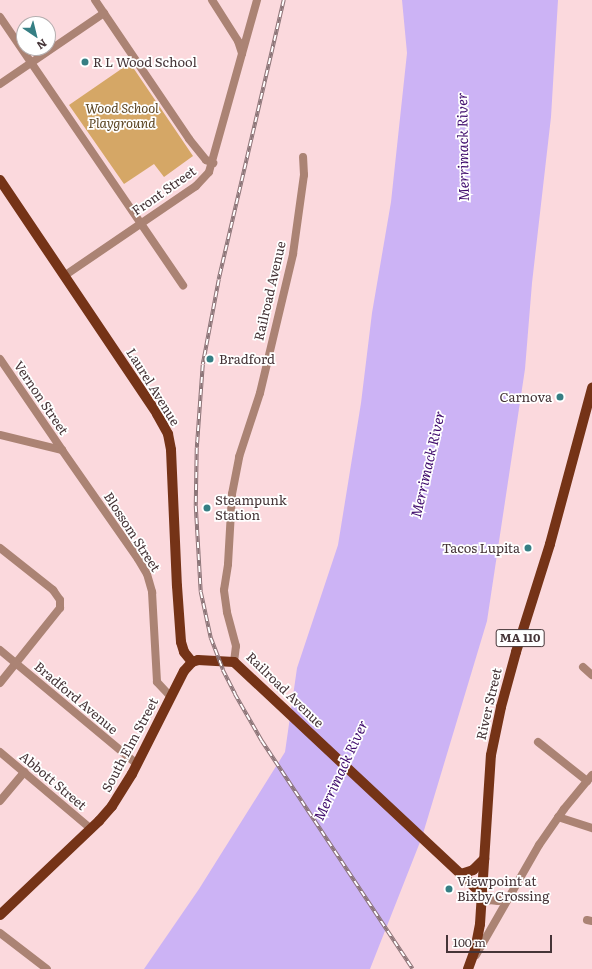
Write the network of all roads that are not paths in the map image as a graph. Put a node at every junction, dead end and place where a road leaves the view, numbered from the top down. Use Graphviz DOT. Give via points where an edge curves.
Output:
graph roads {
  1 [pos="95,0"];
  2 [pos="212,0"];
  3 [pos="256,0"];
  4 [pos="104,13"];
  5 [pos="0,17"];
  6 [pos="242,53"];
  7 [pos="32,63"];
  8 [pos="0,84"];
  9 [pos="303,157"];
  10 [pos="213,163"];
  11 [pos="0,180"];
  12 [pos="141,222"];
  13 [pos="64,276"];
  14 [pos="184,285"];
  15 [pos="0,359"];
  16 [pos="592,388"];
  17 [pos="0,435"];
  18 [pos="62,450"];
  19 [pos="0,548"];
  20 [pos="0,650"];
  21 [pos="192,662"];
  22 [pos="17,664"];
  23 [pos="237,665"];
  24 [pos="583,667"];
  25 [pos="592,675"];
  26 [pos="0,683"];
  27 [pos="170,696"];
  28 [pos="538,742"];
  29 [pos="0,752"];
  30 [pos="137,764"];
  31 [pos="24,772"];
  32 [pos="590,778"];
  33 [pos="0,801"];
  34 [pos="558,817"];
  35 [pos="592,828"];
  36 [pos="91,829"];
  37 [pos="484,859"];
  38 [pos="461,874"];
  39 [pos="481,893"];
  40 [pos="507,898"];
  41 [pos="0,915"];
  42 [pos="0,933"];
  43 [pos="470,966"];
  44 [pos="47,969"];
  1 -- 4 [label="street"];
  2 -- 6 [label="street" via="234,34"];
  3 -- 6 [label="street, Front Street"];
  4 -- 7 [label="street"];
  4 -- 10 [label="street" via="190,139 206,160"];
  5 -- 7 [label="street"];
  6 -- 10 [label="street, Front Street"];
  7 -- 8 [label="street"];
  7 -- 12 [label="street"];
  9 -- 23 [label="street, Railroad Avenue" via="304,175 293,254 260,393 239,457 232,494 224,590 236,646"];
  10 -- 12 [label="street, Front Street" via="200,183"];
  11 -- 13 [label="main road, Laurel Avenue"];
  12 -- 13 [label="street, Front Street"];
  12 -- 14 [label="street"];
  13 -- 21 [label="main road, Laurel Avenue" via="168,434 181,642 184,652"];
  15 -- 18 [label="street, Vernon Street"];
  16 -- 37 [label="main road, River Street / MA 110" via="550,544 500,707 491,755"];
  17 -- 18 [label="street"];
  18 -- 27 [label="street, Blossom Street" via="147,574 152,592 157,682"];
  19 -- 22 [label="street" via="53,590 60,600 56,616"];
  20 -- 22 [label="street, Bradford Avenue"];
  21 -- 23 [label="main road" via="198,660"];
  21 -- 27 [label="main road, South Elm Street"];
  22 -- 26 [label="street"];
  22 -- 30 [label="street, Bradford Avenue"];
  23 -- 38 [label="main road, Railroad Avenue"];
  24 -- 25 [label="street"];
  27 -- 30 [label="main road, South Elm Street"];
  28 -- 32 [label="street"];
  29 -- 31 [label="street, Abbott Street"];
  30 -- 36 [label="main road, South Elm Street" via="112,806"];
  31 -- 33 [label="street"];
  31 -- 36 [label="street, Abbott Street"];
  32 -- 34 [label="street"];
  34 -- 35 [label="street"];
  34 -- 40 [label="street"];
  36 -- 41 [label="main road, South Elm Street"];
  37 -- 38 [label="main road" via="473,870"];
  37 -- 39 [label="main road, River Street / MA 110"];
  38 -- 39 [label="main road, Railroad Avenue"];
  39 -- 40 [label="street" via="489,900"];
  39 -- 43 [label="main road, MA 110" via="478,938"];
  40 -- 43 [label="street"];
  42 -- 44 [label="street"];
}
